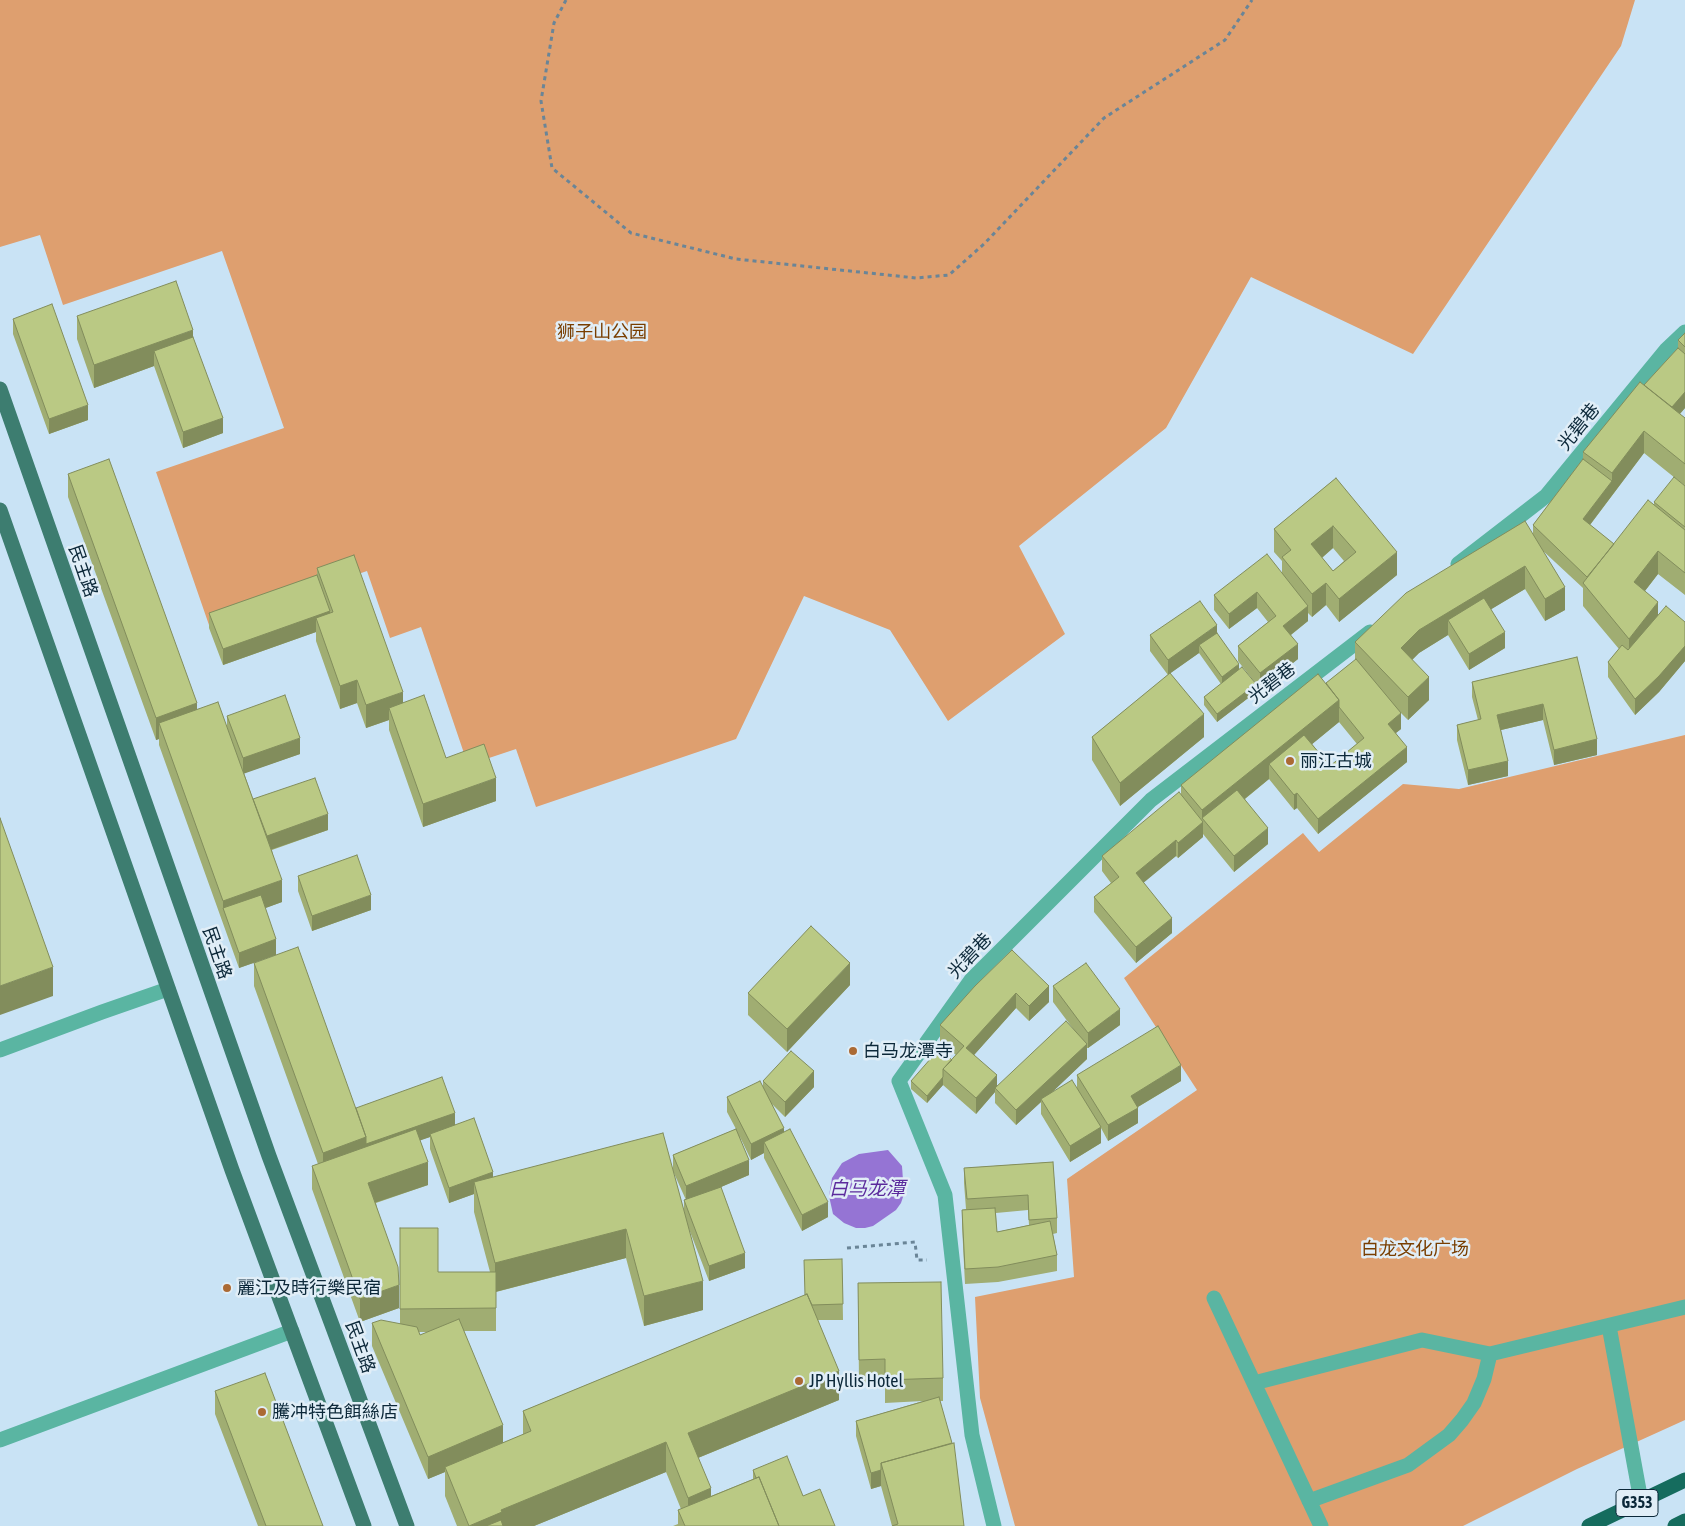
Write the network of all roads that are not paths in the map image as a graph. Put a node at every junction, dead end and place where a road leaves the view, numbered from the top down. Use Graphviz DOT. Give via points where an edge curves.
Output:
graph roads {
  1 [pos="1685,332"];
  2 [pos="0,389"];
  3 [pos="0,510"];
  4 [pos="1448,572"];
  5 [pos="1378,625"];
  6 [pos="168,989"];
  7 [pos="0,1050"];
  8 [pos="1214,1298"];
  9 [pos="1685,1307"];
  10 [pos="1609,1326"];
  11 [pos="292,1331"];
  12 [pos="1490,1354"];
  13 [pos="1254,1383"];
  14 [pos="0,1440"];
  15 [pos="1685,1480"];
  16 [pos="1309,1501"];
  17 [pos="1641,1501"];
  18 [pos="1685,1522"];
  19 [pos="364,1526"];
  20 [pos="406,1526"];
  21 [pos="994,1526"];
  22 [pos="1321,1526"];
  23 [pos="1588,1526"];
  24 [pos="1676,1526"];
  1 -- 4 [label="street, 光碧巷" via="1666,350 1546,496"];
  2 -- 20 [label="main road, 民主路" via="266,1147"];
  3 -- 6 [label="main road"];
  5 -- 21 [label="street, 光碧巷" via="1151,800 971,980 899,1081 946,1195 972,1436"];
  6 -- 7 [label="street"];
  6 -- 11 [label="main road"];
  8 -- 13 [label="street"];
  9 -- 10 [label="street"];
  10 -- 12 [label="street"];
  10 -- 17 [label="street"];
  11 -- 14 [label="street"];
  11 -- 19 [label="main road"];
  12 -- 13 [label="street" via="1422,1340"];
  12 -- 16 [label="street" via="1474,1402 1449,1436 1408,1464"];
  13 -- 16 [label="street"];
  15 -- 17 [label="highway, G353"];
  16 -- 22 [label="street"];
  17 -- 23 [label="highway, G353"];
  18 -- 24 [label="highway, G353"];
}
